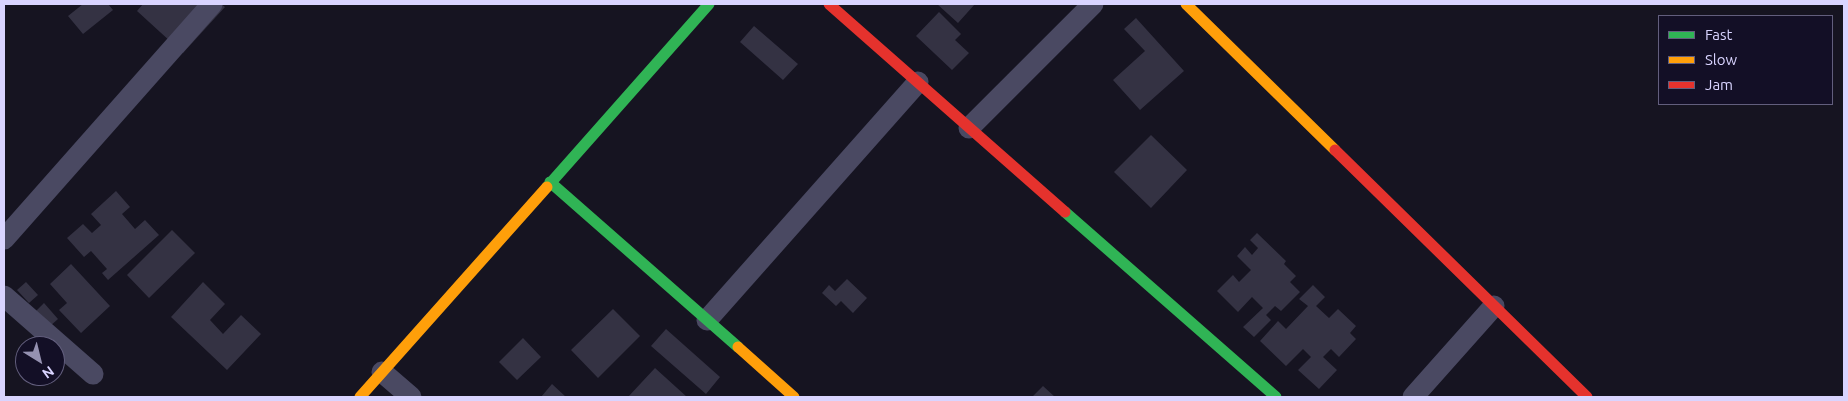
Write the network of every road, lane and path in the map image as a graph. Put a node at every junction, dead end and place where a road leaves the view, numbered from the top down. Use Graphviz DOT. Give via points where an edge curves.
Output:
graph roads {
  1 [pos="212,4"];
  2 [pos="709,4"];
  3 [pos="829,4"];
  4 [pos="1093,4"];
  5 [pos="1186,4"];
  6 [pos="918,82"];
  7 [pos="969,128"];
  8 [pos="550,182"];
  9 [pos="4,239"];
  10 [pos="4,296"];
  11 [pos="1494,306"];
  12 [pos="707,320"];
  13 [pos="382,372"];
  14 [pos="93,374"];
  15 [pos="1268,395"];
  16 [pos="360,397"];
  17 [pos="411,397"];
  18 [pos="794,397"];
  19 [pos="1413,397"];
  20 [pos="1587,397"];
  1 -- 9 [label="street"];
  2 -- 8 [label="street"];
  3 -- 6 [label="street"];
  4 -- 7 [label="street"];
  5 -- 11 [label="street"];
  6 -- 7 [label="street"];
  6 -- 12 [label="street"];
  7 -- 15 [label="street"];
  8 -- 12 [label="street"];
  8 -- 13 [label="street"];
  10 -- 14 [label="street"];
  11 -- 19 [label="street"];
  11 -- 20 [label="street"];
  12 -- 18 [label="street"];
  13 -- 16 [label="street"];
  13 -- 17 [label="street"];
}
